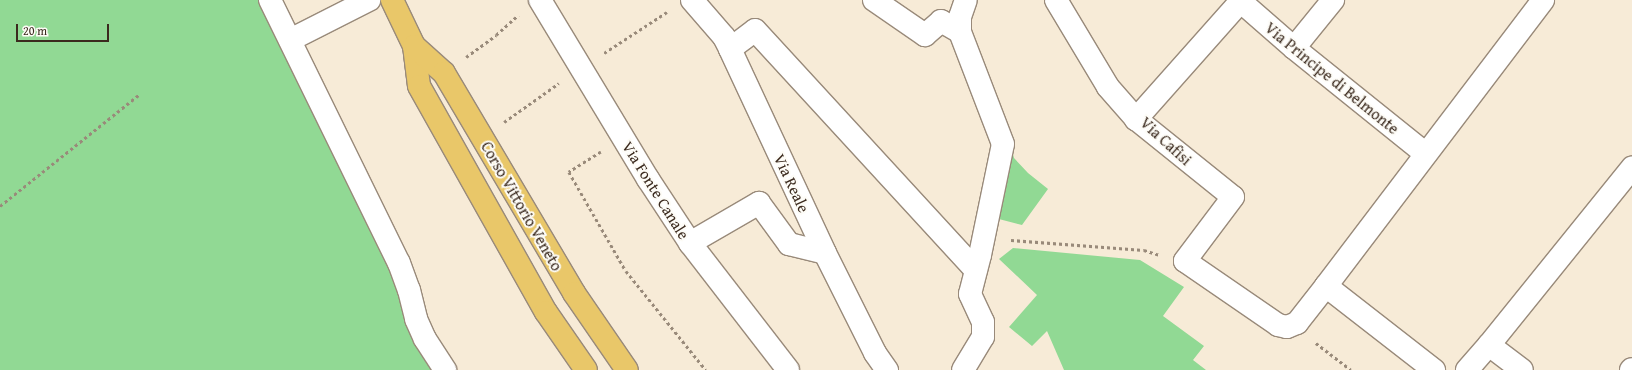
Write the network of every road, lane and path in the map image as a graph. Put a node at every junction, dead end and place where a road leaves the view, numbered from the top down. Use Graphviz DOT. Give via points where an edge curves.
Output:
graph roads {
  1 [pos="270,0"];
  2 [pos="369,0"];
  3 [pos="392,0"];
  4 [pos="874,0"];
  5 [pos="966,0"];
  6 [pos="1056,0"];
  7 [pos="1333,0"];
  8 [pos="1543,0"];
  9 [pos="1239,1"];
  10 [pos="683,4"];
  11 [pos="532,5"];
  12 [pos="960,32"];
  13 [pos="290,40"];
  14 [pos="414,46"];
  15 [pos="1294,48"];
  16 [pos="730,49"];
  17 [pos="444,73"];
  18 [pos="573,73"];
  19 [pos="140,94"];
  20 [pos="1136,119"];
  21 [pos="482,137"];
  22 [pos="623,138"];
  23 [pos="1426,154"];
  24 [pos="1632,168"];
  25 [pos="0,206"];
  26 [pos="690,244"];
  27 [pos="825,253"];
  28 [pos="1185,261"];
  29 [pos="978,262"];
  30 [pos="1326,286"];
  31 [pos="1297,323"];
  32 [pos="1489,345"];
  33 [pos="445,370"];
  34 [pos="586,370"];
  35 [pos="627,370"];
  36 [pos="706,370"];
  37 [pos="788,370"];
  38 [pos="887,370"];
  39 [pos="963,370"];
  40 [pos="1351,370"];
  41 [pos="1434,370"];
  42 [pos="1467,370"];
  43 [pos="1522,370"];
  1 -- 13 [label="street"];
  2 -- 13 [label="street"];
  3 -- 14 [label="main road, Corso Vittorio Veneto"];
  4 -- 12 [label="street" via="925,35 942,21"];
  5 -- 12 [label="street" via="960,17"];
  6 -- 20 [label="street" via="1108,87"];
  7 -- 15 [label="street"];
  8 -- 23 [label="street"];
  9 -- 15 [label="street, Via Principe di Belmonte"];
  9 -- 20 [label="street, Via Cafisi"];
  10 -- 16 [label="street, Via Reale" via="724,38"];
  10 -- 18 [label="path"];
  11 -- 17 [label="path"];
  11 -- 18 [label="street, Via Fonte Canale"];
  12 -- 29 [label="street" via="1003,144"];
  13 -- 33 [label="street" via="399,263 416,319 425,339"];
  14 -- 17 [label="main road, Corso Vittorio Veneto"];
  14 -- 34 [label="main road, Corso Vittorio Veneto" via="420,86 546,312"];
  15 -- 23 [label="street, Via Principe di Belmonte"];
  16 -- 27 [label="street, Via Reale"];
  16 -- 29 [label="street" via="754,30"];
  17 -- 21 [label="main road, Corso Vittorio Veneto"];
  18 -- 21 [label="path"];
  18 -- 22 [label="street, Via Fonte Canale"];
  19 -- 25 [label="path"];
  20 -- 28 [label="street, Via Cafisi" via="1233,197"];
  21 -- 35 [label="main road, Corso Vittorio Veneto" via="574,293"];
  22 -- 26 [label="street, Via Fonte Canale"];
  22 -- 36 [label="path" via="569,172 626,271"];
  23 -- 30 [label="street"];
  24 -- 32 [label="street"];
  26 -- 27 [label="street" via="759,203 789,244"];
  26 -- 37 [label="street, Via Fonte Canale"];
  27 -- 38 [label="street, Via Reale" via="875,353"];
  28 -- 29 [label="path" via="1144,250 1008,239"];
  28 -- 31 [label="street" via="1278,325 1287,327"];
  29 -- 39 [label="street" via="970,294 984,330 980,345"];
  30 -- 31 [label="street"];
  30 -- 41 [label="street"];
  31 -- 40 [label="path" via="1301,332"];
  32 -- 42 [label="street"];
  32 -- 43 [label="street"];
}
